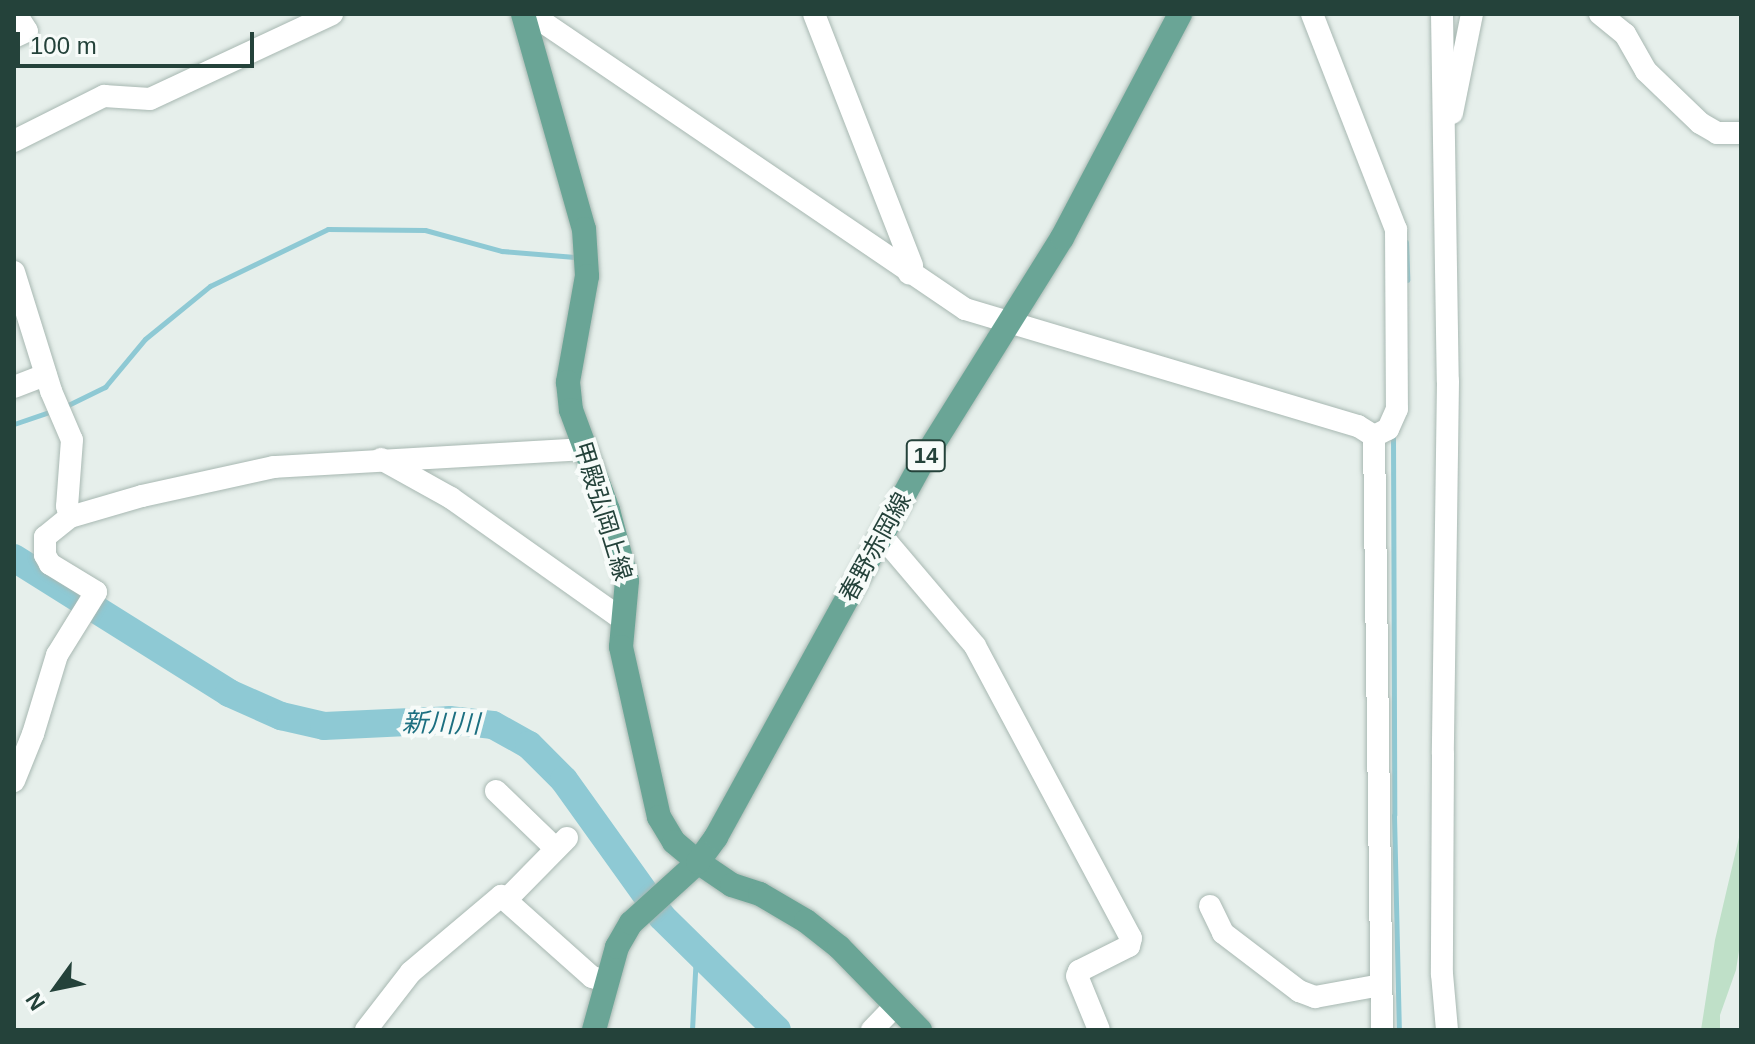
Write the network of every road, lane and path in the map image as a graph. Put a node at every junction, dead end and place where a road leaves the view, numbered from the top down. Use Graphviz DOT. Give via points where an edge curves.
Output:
graph roads {
  1 [pos="16,14"];
  2 [pos="332,14"];
  3 [pos="523,14"];
  4 [pos="531,14"];
  5 [pos="814,14"];
  6 [pos="1180,14"];
  7 [pos="1312,14"];
  8 [pos="1442,14"];
  9 [pos="1472,14"];
  10 [pos="1600,14"];
  11 [pos="14,37"];
  12 [pos="1444,128"];
  13 [pos="1741,133"];
  14 [pos="14,141"];
  15 [pos="14,272"];
  16 [pos="909,273"];
  17 [pos="1009,325"];
  18 [pos="49,383"];
  19 [pos="14,387"];
  20 [pos="1374,436"];
  21 [pos="583,449"];
  22 [pos="380,458"];
  23 [pos="70,517"];
  24 [pos="881,535"];
  25 [pos="622,619"];
  26 [pos="16,771"];
  27 [pos="496,791"];
  28 [pos="698,862"];
  29 [pos="506,900"];
  30 [pos="1210,906"];
  31 [pos="606,981"];
  32 [pos="1381,985"];
  33 [pos="896,1005"];
  34 [pos="366,1030"];
  35 [pos="594,1030"];
  36 [pos="872,1030"];
  37 [pos="920,1030"];
  38 [pos="1099,1030"];
  39 [pos="1382,1030"];
  40 [pos="1447,1030"];
  1 -- 11 [label="street" via="27,31"];
  2 -- 14 [label="street" via="150,99 104,96"];
  3 -- 21 [label="main road, 甲殿弘岡上線" via="584,229 587,276 568,382"];
  4 -- 16 [label="street"];
  5 -- 16 [label="street" via="912,266"];
  6 -- 17 [label="main road, 春野赤岡線 / 14" via="1062,238"];
  7 -- 20 [label="street" via="1396,229 1397,409 1388,429"];
  8 -- 12 [label="street"];
  9 -- 12 [label="street" via="1455,107"];
  10 -- 13 [label="street" via="1625,34 1646,71 1700,123 1717,133"];
  12 -- 40 [label="street" via="1448,381 1442,974"];
  15 -- 18 [label="street"];
  16 -- 17 [label="street" via="965,309"];
  17 -- 20 [label="street" via="1358,426"];
  17 -- 24 [label="main road, 春野赤岡線 / 14"];
  18 -- 19 [label="street"];
  18 -- 23 [label="street" via="72,440"];
  20 -- 32 [label="street"];
  21 -- 22 [label="street"];
  21 -- 25 [label="main road, 甲殿弘岡上線" via="608,510 627,581"];
  22 -- 23 [label="street" via="274,467"];
  22 -- 25 [label="street" via="451,498"];
  23 -- 26 [label="street" via="45,537 45,555 50,564 96,592 57,655"];
  24 -- 28 [label="main road, 春野赤岡線 / 14"];
  24 -- 38 [label="street" via="975,646 1131,938 1129,946 1077,976"];
  25 -- 28 [label="main road, 甲殿弘岡上線" via="621,647 659,817 674,842"];
  27 -- 29 [label="street" via="562,844"];
  28 -- 31 [label="main road, 春野赤岡線 / 14" via="646,908 617,947"];
  28 -- 33 [label="main road, 甲殿弘岡上線" via="806,921"];
  29 -- 31 [label="street" via="592,977"];
  29 -- 34 [label="street" via="501,896 411,972"];
  30 -- 32 [label="street" via="1223,933 1299,991 1315,997"];
  31 -- 35 [label="main road, 春野赤岡線 / 14"];
  32 -- 39 [label="street"];
  33 -- 36 [label="street"];
  33 -- 37 [label="main road, 甲殿弘岡上線"];
}
